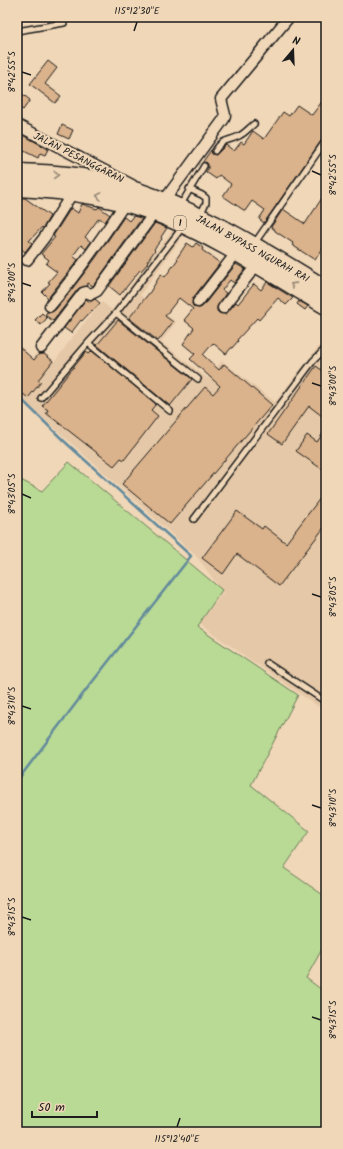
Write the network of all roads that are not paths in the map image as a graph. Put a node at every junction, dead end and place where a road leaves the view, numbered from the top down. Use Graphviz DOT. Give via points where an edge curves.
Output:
graph roads {
  1 [pos="289,17"];
  2 [pos="64,23"];
  3 [pos="17,31"];
  4 [pos="254,124"];
  5 [pos="17,125"];
  6 [pos="324,143"];
  7 [pos="215,151"];
  8 [pos="204,166"];
  9 [pos="17,173"];
  10 [pos="17,187"];
  11 [pos="190,189"];
  12 [pos="72,192"];
  13 [pos="132,198"];
  14 [pos="166,208"];
  15 [pos="192,221"];
  16 [pos="245,249"];
  17 [pos="27,260"];
  18 [pos="258,263"];
  19 [pos="326,290"];
  20 [pos="198,302"];
  21 [pos="326,305"];
  22 [pos="50,306"];
  23 [pos="223,308"];
  24 [pos="116,313"];
  25 [pos="88,343"];
  26 [pos="41,348"];
  27 [pos="326,348"];
  28 [pos="198,379"];
  29 [pos="41,398"];
  30 [pos="170,411"];
  31 [pos="194,518"];
  32 [pos="267,663"];
  33 [pos="326,702"];
  1 -- 14 [label="street" via="221,99 224,119"];
  2 -- 3 [label="lane"];
  4 -- 7 [label="lane" via="239,136 221,143"];
  5 -- 13 [label="street, JALAN PESANGGARAN" via="125,180 134,186"];
  6 -- 16 [label="lane"];
  8 -- 11 [label="lane"];
  9 -- 13 [label="highway, JALAN BYPASS NGURAH RAI / 1, one-way" via="62,175 99,182"];
  10 -- 12 [label="highway, JALAN BYPASS NGURAH RAI / 1"];
  11 -- 14 [label="lane"];
  11 -- 15 [label="lane" via="206,198 206,203"];
  13 -- 12 [label="highway, JALAN BYPASS NGURAH RAI / 1, one-way"];
  12 -- 17 [label="street" via="44,238"];
  13 -- 14 [label="highway, JALAN BYPASS NGURAH RAI / 1"];
  13 -- 22 [label="street"];
  14 -- 15 [label="highway, JALAN BYPASS NGURAH RAI / 1"];
  14 -- 15 [label="highway, JALAN BYPASS NGURAH RAI / 1"];
  14 -- 26 [label="street" via="97,291 91,294 83,293"];
  15 -- 16 [label="highway, JALAN BYPASS NGURAH RAI / 1"];
  15 -- 24 [label="lane"];
  16 -- 18 [label="highway, JALAN BYPASS NGURAH RAI / 1"];
  16 -- 19 [label="highway, JALAN BYPASS NGURAH RAI / 1"];
  16 -- 20 [label="street"];
  21 -- 18 [label="highway, JALAN BYPASS NGURAH RAI / 1, one-way"];
  18 -- 23 [label="street"];
  24 -- 25 [label="lane"];
  24 -- 28 [label="lane"];
  25 -- 29 [label="lane"];
  25 -- 30 [label="lane"];
  27 -- 31 [label="lane" via="313,361"];
  32 -- 33 [label="lane"];
}
